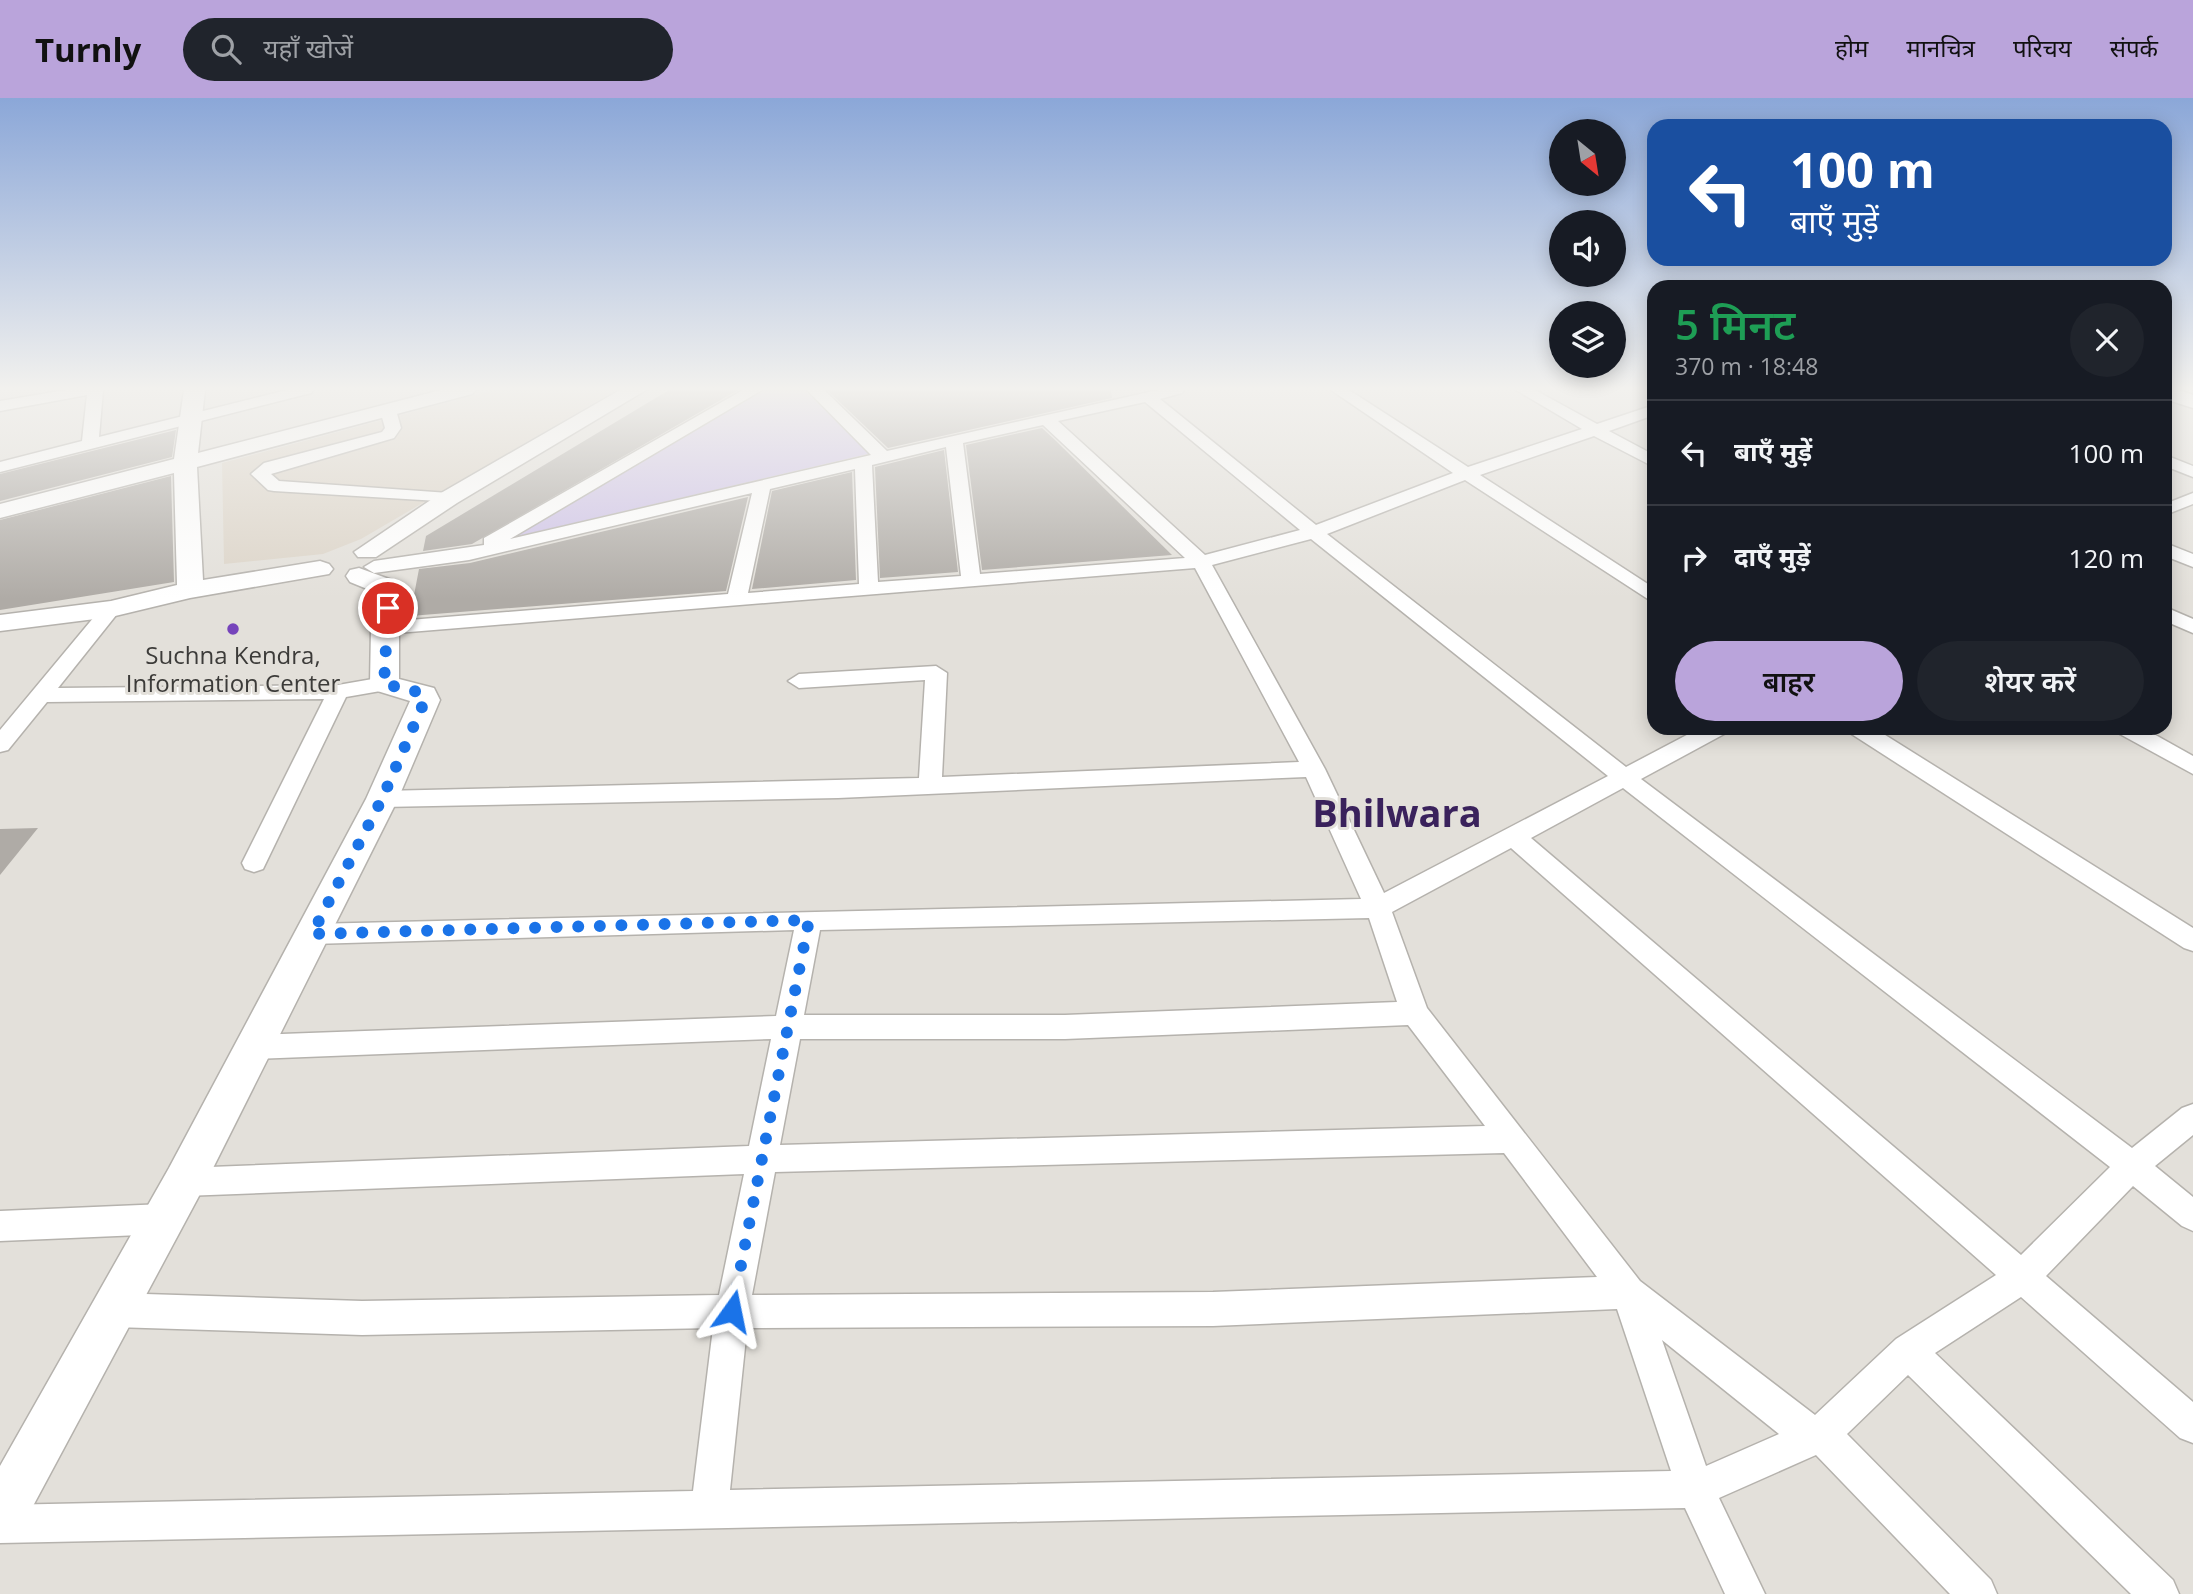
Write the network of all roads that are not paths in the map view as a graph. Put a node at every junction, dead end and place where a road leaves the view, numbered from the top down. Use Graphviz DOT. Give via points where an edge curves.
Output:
graph roads {
  1 [pos="29,460"];
  2 [pos="185,460"];
  3 [pos="199,460"];
  4 [pos="297,460"];
  5 [pos="515,460"];
  6 [pos="633,460"];
  7 [pos="872,460"];
  8 [pos="956,460"];
  9 [pos="1090,460"];
  10 [pos="1224,460"];
  11 [pos="1444,460"];
  12 [pos="1506,460"];
  13 [pos="863,462"];
  14 [pos="2172,463"];
  15 [pos="185,464"];
  16 [pos="0,467"];
  17 [pos="2193,472"];
  18 [pos="1465,474"];
  19 [pos="762,486"];
  20 [pos="449,498"];
  21 [pos="2193,498"];
  22 [pos="2172,507"];
  23 [pos="0,511"];
  24 [pos="1312,533"];
  25 [pos="2172,551"];
  26 [pos="469,554"];
  27 [pos="2193,561"];
  28 [pos="1201,562"];
  29 [pos="366,565"];
  30 [pos="971,581"];
  31 [pos="869,589"];
  32 [pos="190,590"];
  33 [pos="1647,592"];
  34 [pos="736,601"];
  35 [pos="111,609"];
  36 [pos="2172,616"];
  37 [pos="0,623"];
  38 [pos="2193,627"];
  39 [pos="385,628"];
  40 [pos="799,681"];
  41 [pos="384,684"];
  42 [pos="338,692"];
  43 [pos="41,695"];
  44 [pos="1705,735"];
  45 [pos="1869,735"];
  46 [pos="2138,735"];
  47 [pos="0,745"];
  48 [pos="2193,766"];
  49 [pos="1314,769"];
  50 [pos="1624,778"];
  51 [pos="930,786"];
  52 [pos="382,799"];
  53 [pos="1512,835"];
  54 [pos="254,863"];
  55 [pos="1378,908"];
  56 [pos="809,920"];
  57 [pos="312,934"];
  58 [pos="2193,940"];
  59 [pos="1415,1013"];
  60 [pos="790,1027"];
  61 [pos="251,1047"];
  62 [pos="2193,1118"];
  63 [pos="1512,1139"];
  64 [pos="764,1159"];
  65 [pos="2132,1166"];
  66 [pos="184,1182"];
  67 [pos="2193,1216"];
  68 [pos="164,1219"];
  69 [pos="0,1226"];
  70 [pos="2021,1278"];
  71 [pos="1628,1292"];
  72 [pos="114,1311"];
  73 [pos="732,1311"];
  74 [pos="1908,1351"];
  75 [pos="2193,1425"];
  76 [pos="1821,1434"];
  77 [pos="1696,1489"];
  78 [pos="709,1509"];
  79 [pos="0,1516"];
  80 [pos="0,1524"];
  81 [pos="1745,1594"];
  82 [pos="1977,1594"];
  83 [pos="2159,1594"];
  1 -- 16 [label="street"];
  2 -- 15 [label="street"];
  3 -- 15 [label="street"];
  4 -- 20 [label="street" via="260,474 274,486"];
  5 -- 20 [label="street"];
  6 -- 26 [label="street"];
  7 -- 13 [label="street"];
  8 -- 30 [label="street"];
  9 -- 28 [label="street"];
  10 -- 24 [label="street"];
  11 -- 18 [label="street"];
  12 -- 18 [label="street"];
  13 -- 19 [label="street"];
  13 -- 31 [label="street"];
  14 -- 17 [label="street"];
  15 -- 23 [label="street"];
  15 -- 32 [label="street"];
  18 -- 24 [label="street"];
  18 -- 33 [label="street"];
  19 -- 26 [label="street"];
  19 -- 34 [label="street"];
  20 -- 29 [label="street"];
  21 -- 22 [label="street"];
  24 -- 28 [label="street"];
  24 -- 50 [label="street"];
  25 -- 27 [label="street"];
  26 -- 29 [label="street"];
  28 -- 30 [label="street"];
  28 -- 49 [label="street"];
  29 -- 32 [label="street" via="334,557 320,569"];
  29 -- 39 [label="street" via="391,589"];
  30 -- 31 [label="street"];
  31 -- 34 [label="street"];
  32 -- 35 [label="street"];
  34 -- 39 [label="street"];
  35 -- 37 [label="street"];
  35 -- 43 [label="street"];
  36 -- 38 [label="street"];
  39 -- 41 [label="street"];
  40 -- 51 [label="street" via="936,673"];
  41 -- 42 [label="street"];
  41 -- 52 [label="street" via="418,692 425,700"];
  42 -- 43 [label="street"];
  42 -- 54 [label="street"];
  43 -- 47 [label="street"];
  44 -- 50 [label="street"];
  45 -- 58 [label="street"];
  46 -- 48 [label="street"];
  49 -- 51 [label="street"];
  49 -- 55 [label="street"];
  50 -- 53 [label="street"];
  50 -- 65 [label="street"];
  51 -- 52 [label="street"];
  52 -- 57 [label="street"];
  53 -- 55 [label="street"];
  53 -- 70 [label="street"];
  55 -- 56 [label="street"];
  55 -- 59 [label="street"];
  56 -- 57 [label="street"];
  56 -- 60 [label="street"];
  57 -- 61 [label="street"];
  59 -- 60 [label="street" via="1065,1027"];
  59 -- 63 [label="street"];
  60 -- 61 [label="street"];
  60 -- 64 [label="street"];
  61 -- 66 [label="street"];
  62 -- 65 [label="street"];
  63 -- 64 [label="street"];
  63 -- 71 [label="street"];
  64 -- 66 [label="street"];
  64 -- 73 [label="street"];
  65 -- 67 [label="street"];
  65 -- 70 [label="street"];
  66 -- 68 [label="street"];
  68 -- 69 [label="street"];
  68 -- 72 [label="street"];
  70 -- 74 [label="street"];
  70 -- 75 [label="street"];
  71 -- 73 [label="street" via="1213,1309"];
  71 -- 76 [label="street" via="1803,1430"];
  71 -- 77 [label="street"];
  72 -- 73 [label="street" via="362,1318"];
  72 -- 79 [label="street"];
  73 -- 78 [label="street"];
  74 -- 76 [label="street"];
  74 -- 83 [label="street"];
  76 -- 77 [label="street"];
  76 -- 82 [label="street"];
  77 -- 78 [label="street"];
  77 -- 81 [label="street"];
  78 -- 80 [label="street"];
}
